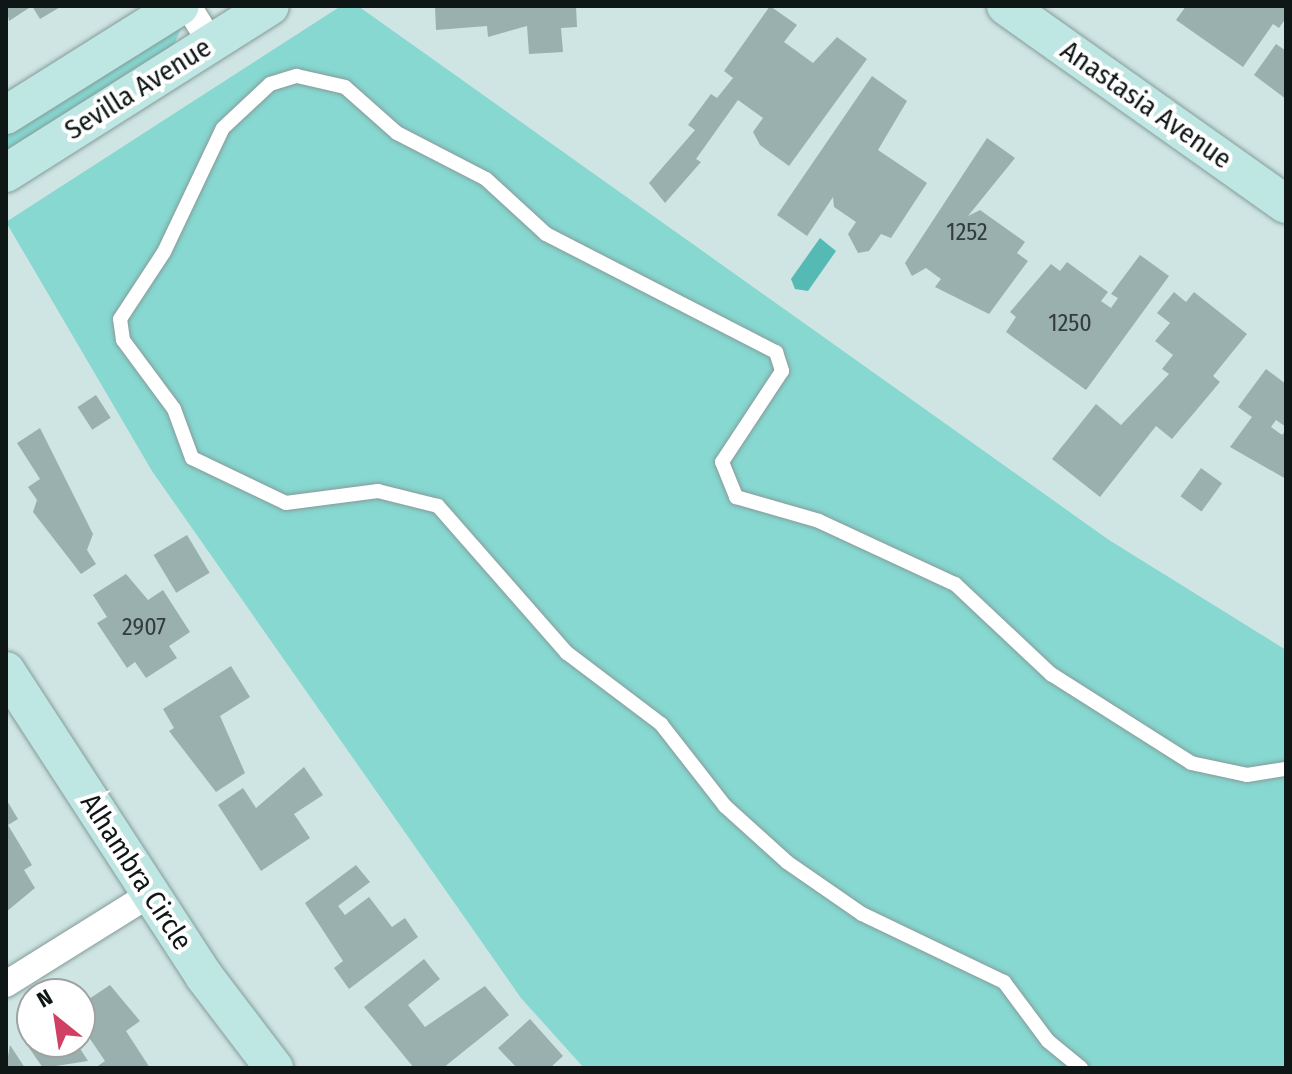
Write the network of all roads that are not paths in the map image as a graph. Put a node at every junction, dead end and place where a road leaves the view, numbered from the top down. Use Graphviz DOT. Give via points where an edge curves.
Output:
graph roads {
  1 [pos="180,6"];
  2 [pos="188,6"];
  3 [pos="270,6"];
  4 [pos="1006,6"];
  5 [pos="211,43"];
  6 [pos="6,115"];
  7 [pos="6,173"];
  8 [pos="1286,204"];
  9 [pos="6,671"];
  10 [pos="1286,769"];
  11 [pos="150,894"];
  12 [pos="6,984"];
  13 [pos="274,1068"];
  14 [pos="1081,1068"];
  1 -- 6 [label="street, Sevilla Avenue"];
  2 -- 5 [label="street"];
  3 -- 5 [label="street, Sevilla Avenue"];
  4 -- 8 [label="street, Anastasia Avenue"];
  5 -- 7 [label="street, Sevilla Avenue"];
  9 -- 11 [label="street, Alhambra Circle"];
  10 -- 14 [label="lane" via="1247,775 1191,763 1051,674 955,584 819,521 736,497 722,462 782,371 776,352 546,234 486,179 397,133 345,87 297,76 270,84 223,128 164,252 120,319 123,340 174,409 192,458 209,473 238,478 286,503 378,491 438,506 567,653 661,724 725,806 787,862 862,914 1004,982 1048,1041"];
  11 -- 12 [label="street"];
  11 -- 13 [label="street, Alhambra Circle"];
}
